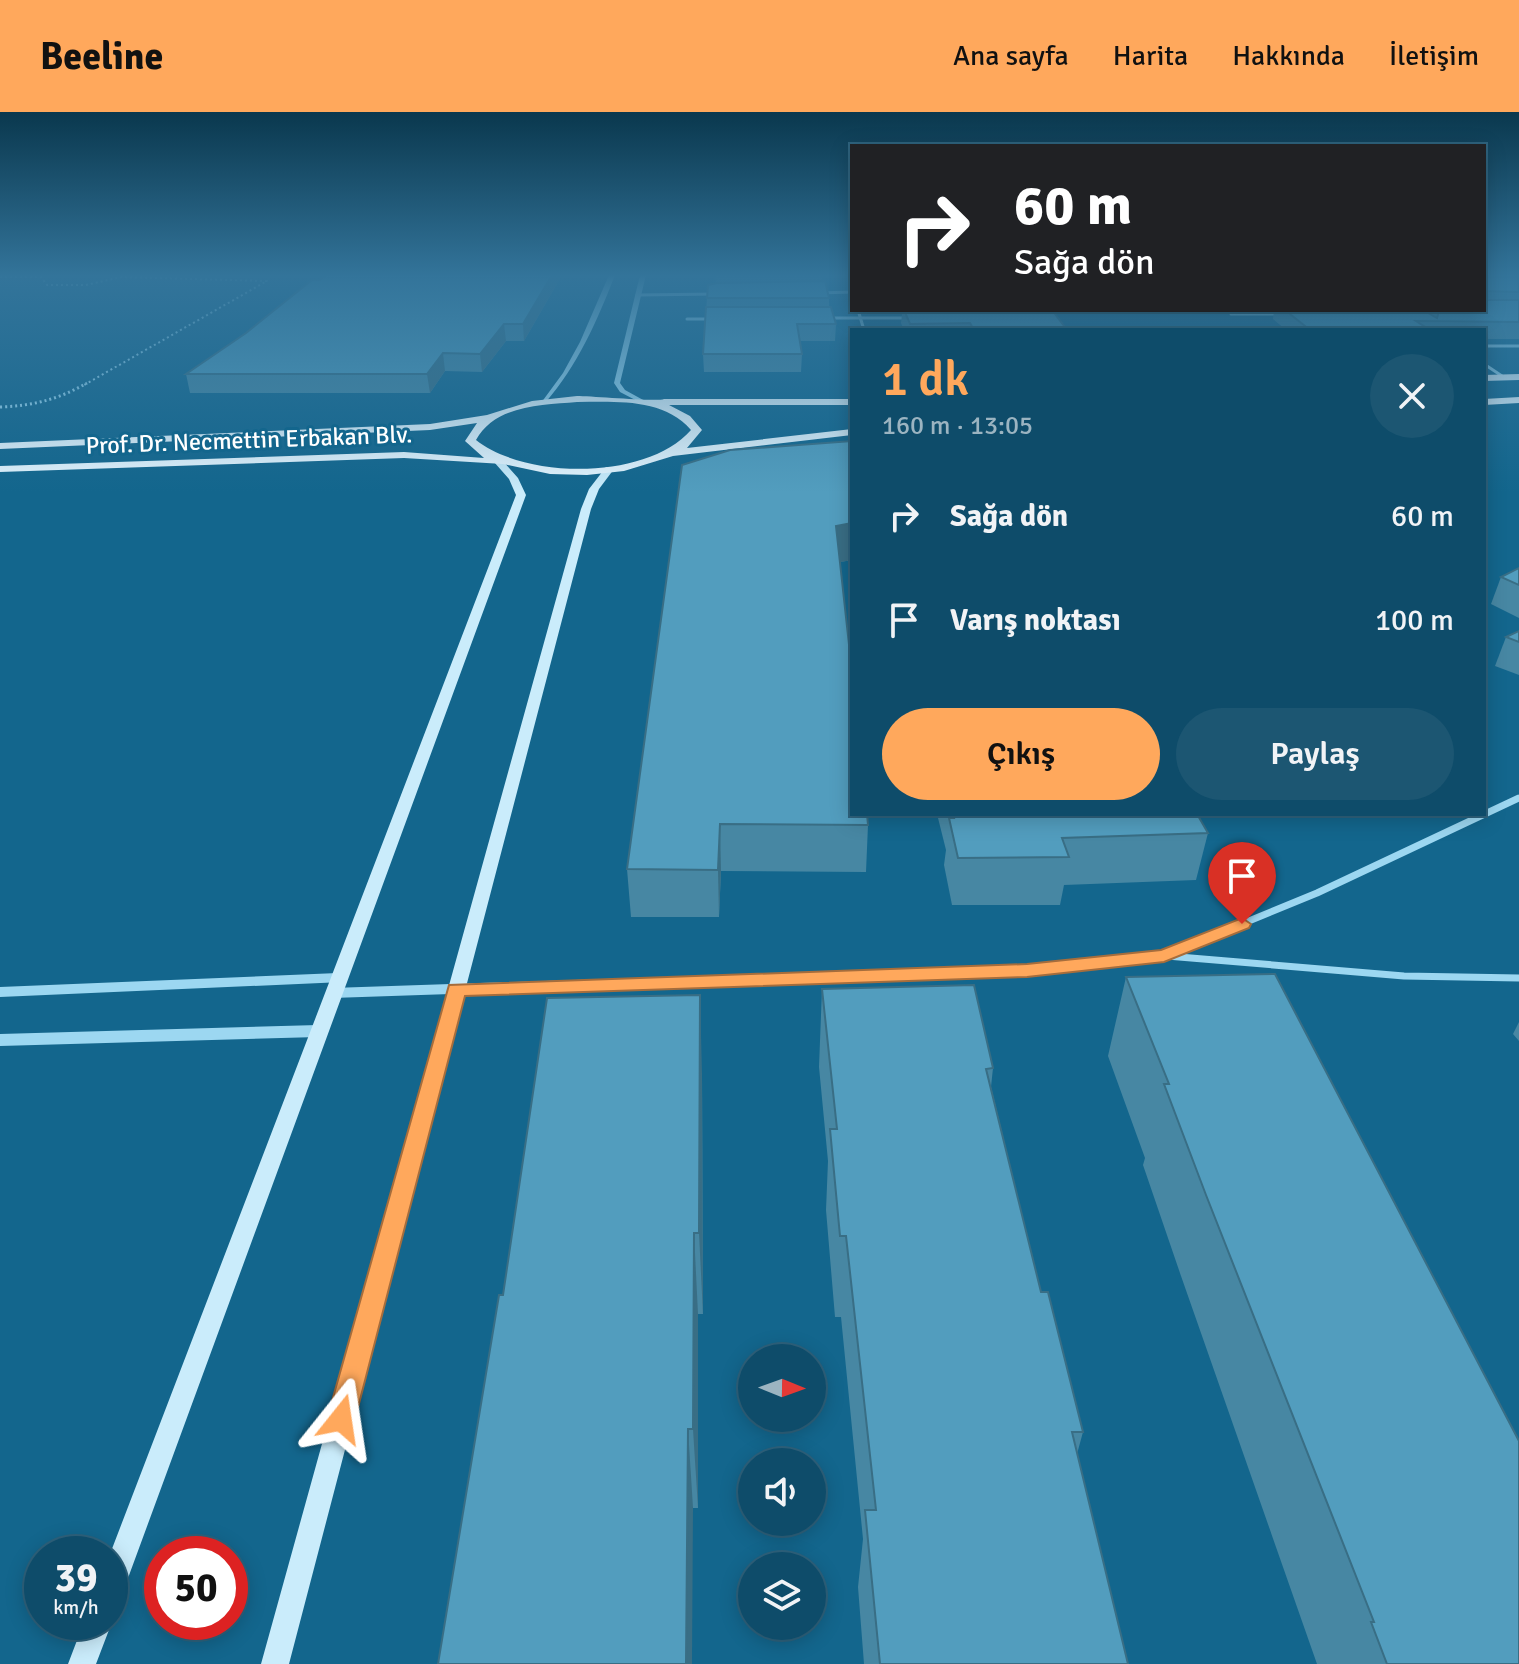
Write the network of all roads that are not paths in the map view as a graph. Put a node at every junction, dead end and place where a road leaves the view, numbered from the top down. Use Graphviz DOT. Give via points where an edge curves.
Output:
graph roads {
  1 [pos="581,347"];
  2 [pos="625,347"];
  3 [pos="1486,365"];
  4 [pos="1519,377"];
  5 [pos="1486,378"];
  6 [pos="1505,378"];
  7 [pos="1519,400"];
  8 [pos="543,402"];
  9 [pos="643,402"];
  10 [pos="850,402"];
  11 [pos="1486,402"];
  12 [pos="489,418"];
  13 [pos="850,432"];
  14 [pos="0,446"];
  15 [pos="672,454"];
  16 [pos="499,462"];
  17 [pos="0,469"];
  18 [pos="609,469"];
  19 [pos="1519,798"];
  20 [pos="1486,814"];
  21 [pos="1481,816"];
  22 [pos="1164,956"];
  23 [pos="1519,978"];
  24 [pos="335,986"];
  25 [pos="456,990"];
  26 [pos="0,992"];
  27 [pos="318,1031"];
  28 [pos="0,1040"];
  29 [pos="128,1541"];
  30 [pos="91,1640"];
  31 [pos="82,1664"];
  32 [pos="275,1664"];
  1 -- 8 [label="street" via="561,383"];
  2 -- 9 [label="street" via="617,383"];
  3 -- 6 [label="street"];
  4 -- 6 [label="main road"];
  5 -- 6 [label="main road"];
  7 -- 11 [label="main road"];
  8 -- 9 [label="main road, Prof. Dr. Necmettin Erbakan Blv."];
  8 -- 12 [label="main road, Prof. Dr. Necmettin Erbakan Blv."];
  9 -- 10 [label="main road"];
  9 -- 15 [label="main road" via="689,418 697,430 691,442"];
  12 -- 14 [label="main road, Prof. Dr. Necmettin Erbakan Blv." via="430,427"];
  12 -- 16 [label="main road" via="474,429 470,441 479,453"];
  13 -- 15 [label="main road"];
  15 -- 18 [label="main road, Prof. Dr. Necmettin Erbakan Blv."];
  16 -- 17 [label="main road, Prof. Dr. Necmettin Erbakan Blv." via="404,455"];
  16 -- 18 [label="main road, Prof. Dr. Necmettin Erbakan Blv." via="556,471"];
  16 -- 24 [label="main road" via="521,495"];
  18 -- 25 [label="main road" via="586,509"];
  19 -- 20 [label="street"];
  21 -- 22 [label="street" via="1317,893"];
  22 -- 23 [label="lane" via="1404,976"];
  22 -- 25 [label="street" via="1027,970"];
  24 -- 25 [label="street"];
  24 -- 26 [label="street"];
  24 -- 27 [label="main road"];
  25 -- 32 [label="main road"];
  27 -- 28 [label="street"];
  27 -- 29 [label="main road"];
  30 -- 31 [label="main road"];
}
